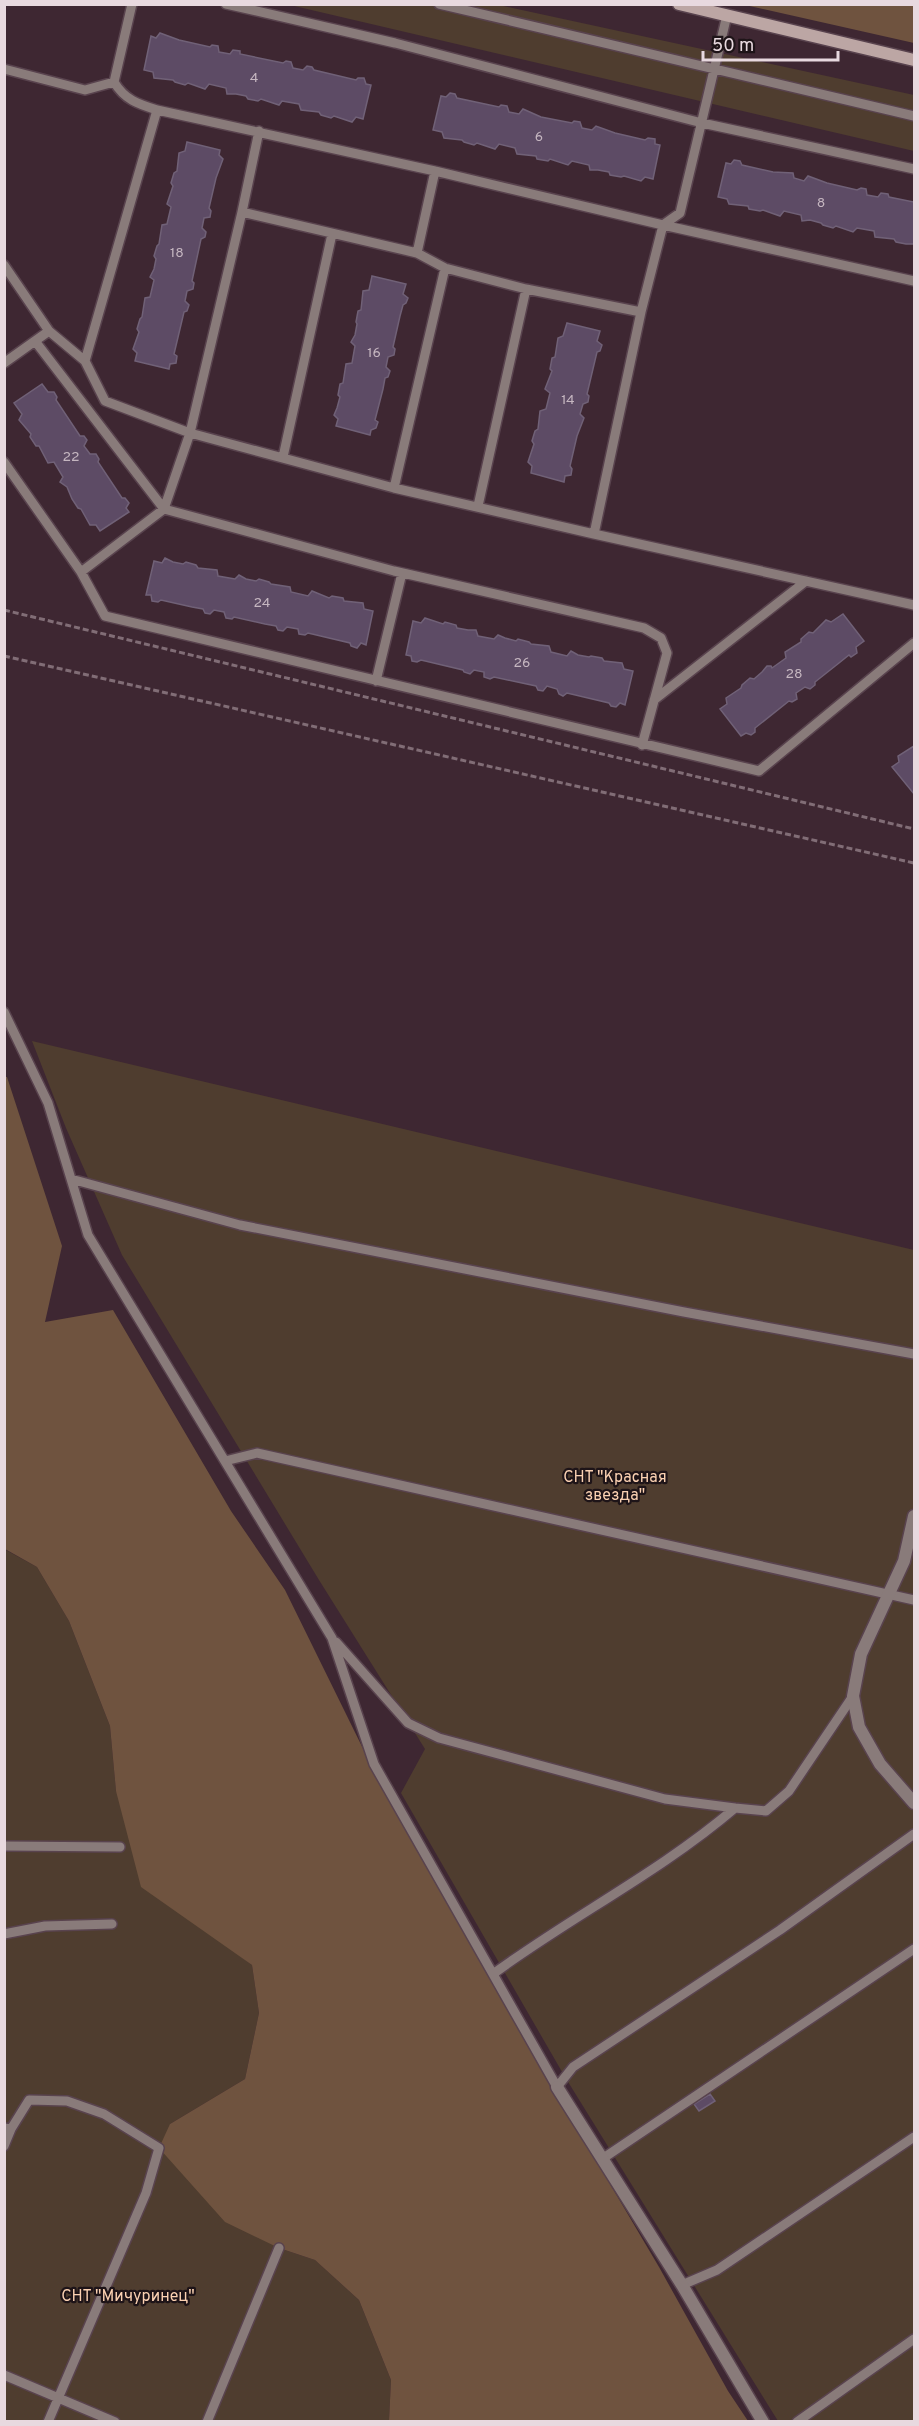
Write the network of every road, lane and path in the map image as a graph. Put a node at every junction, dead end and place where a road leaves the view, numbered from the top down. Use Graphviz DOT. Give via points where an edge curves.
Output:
graph roads {
  1 [pos="132,4"];
  2 [pos="226,4"];
  3 [pos="439,4"];
  4 [pos="679,4"];
  5 [pos="727,15"];
  6 [pos="915,60"];
  7 [pos="4,69"];
  8 [pos="716,69"];
  9 [pos="114,82"];
  10 [pos="157,110"];
  11 [pos="915,116"];
  12 [pos="702,123"];
  13 [pos="259,131"];
  14 [pos="915,170"];
  15 [pos="435,171"];
  16 [pos="242,212"];
  17 [pos="663,225"];
  18 [pos="332,234"];
  19 [pos="417,253"];
  20 [pos="4,265"];
  21 [pos="445,268"];
  22 [pos="915,280"];
  23 [pos="526,288"];
  24 [pos="641,312"];
  25 [pos="49,331"];
  26 [pos="35,341"];
  27 [pos="85,361"];
  28 [pos="4,363"];
  29 [pos="190,433"];
  30 [pos="283,457"];
  31 [pos="4,462"];
  32 [pos="394,488"];
  33 [pos="478,506"];
  34 [pos="164,509"];
  35 [pos="594,534"];
  36 [pos="81,572"];
  37 [pos="402,573"];
  38 [pos="806,582"];
  39 [pos="915,605"];
  40 [pos="4,610"];
  41 [pos="915,643"];
  42 [pos="4,656"];
  43 [pos="376,681"];
  44 [pos="654,699"];
  45 [pos="642,745"];
  46 [pos="915,828"];
  47 [pos="915,863"];
  48 [pos="4,1012"];
  49 [pos="71,1179"];
  50 [pos="915,1354"];
  51 [pos="225,1461"];
  52 [pos="915,1516"];
  53 [pos="888,1596"];
  54 [pos="915,1600"];
  55 [pos="332,1638"];
  56 [pos="854,1696"];
  57 [pos="915,1803"];
  58 [pos="735,1808"];
  59 [pos="915,1834"];
  60 [pos="4,1846"];
  61 [pos="120,1847"];
  62 [pos="112,1924"];
  63 [pos="4,1934"];
  64 [pos="915,1949"];
  65 [pos="493,1974"];
  66 [pos="557,2087"];
  67 [pos="8,2129"];
  68 [pos="915,2137"];
  69 [pos="4,2146"];
  70 [pos="602,2159"];
  71 [pos="279,2248"];
  72 [pos="682,2285"];
  73 [pos="915,2339"];
  74 [pos="4,2375"];
  75 [pos="58,2397"];
  76 [pos="48,2421"];
  77 [pos="116,2421"];
  78 [pos="207,2421"];
  79 [pos="763,2421"];
  80 [pos="797,2421"];
  1 -- 9 [label="lane"];
  2 -- 12 [label="lane"];
  3 -- 8 [label="lane"];
  4 -- 5 [label="street"];
  5 -- 6 [label="street"];
  5 -- 8 [label="lane"];
  7 -- 9 [label="lane" via="85,90"];
  8 -- 11 [label="lane"];
  8 -- 12 [label="lane"];
  9 -- 10 [label="lane" via="122,95"];
  10 -- 13 [label="lane"];
  10 -- 27 [label="lane"];
  12 -- 14 [label="lane"];
  12 -- 17 [label="lane" via="680,213"];
  13 -- 15 [label="lane"];
  13 -- 16 [label="lane"];
  15 -- 17 [label="lane"];
  15 -- 19 [label="lane"];
  16 -- 18 [label="lane"];
  16 -- 29 [label="lane"];
  17 -- 22 [label="lane"];
  17 -- 24 [label="lane"];
  18 -- 19 [label="lane"];
  18 -- 30 [label="lane"];
  19 -- 21 [label="lane"];
  20 -- 25 [label="lane"];
  21 -- 23 [label="lane"];
  21 -- 32 [label="lane"];
  23 -- 24 [label="lane"];
  23 -- 33 [label="lane"];
  24 -- 35 [label="lane"];
  25 -- 26 [label="lane"];
  25 -- 27 [label="lane"];
  26 -- 28 [label="lane"];
  26 -- 34 [label="lane"];
  27 -- 29 [label="lane" via="105,401"];
  29 -- 30 [label="lane"];
  29 -- 34 [label="lane"];
  30 -- 32 [label="lane"];
  31 -- 36 [label="lane"];
  32 -- 33 [label="lane"];
  33 -- 35 [label="lane"];
  34 -- 36 [label="lane"];
  34 -- 37 [label="lane"];
  35 -- 38 [label="lane"];
  36 -- 43 [label="lane" via="105,616"];
  37 -- 43 [label="lane"];
  37 -- 44 [label="lane" via="644,628 661,639 667,653"];
  38 -- 39 [label="lane"];
  38 -- 44 [label="lane"];
  40 -- 46 [label="path"];
  41 -- 45 [label="lane" via="759,771"];
  42 -- 47 [label="path"];
  43 -- 45 [label="lane"];
  44 -- 45 [label="lane"];
  48 -- 49 [label="lane" via="48,1103"];
  49 -- 50 [label="lane" via="240,1225"];
  49 -- 51 [label="lane" via="88,1235"];
  51 -- 53 [label="lane" via="257,1453"];
  51 -- 55 [label="lane"];
  52 -- 53 [label="street" via="904,1562"];
  53 -- 54 [label="lane"];
  53 -- 56 [label="street" via="861,1654"];
  55 -- 58 [label="lane" via="408,1723 439,1738 665,1799"];
  55 -- 65 [label="lane" via="374,1764"];
  56 -- 57 [label="street" via="859,1727 880,1764"];
  56 -- 58 [label="lane" via="789,1791 766,1811"];
  58 -- 65 [label="lane" via="654,1870 526,1949"];
  59 -- 66 [label="lane" via="780,1930 573,2067"];
  60 -- 61 [label="lane"];
  62 -- 63 [label="lane" via="45,1926"];
  64 -- 70 [label="lane"];
  65 -- 66 [label="lane"];
  66 -- 70 [label="street"];
  67 -- 69 [label="lane"];
  67 -- 75 [label="lane" via="29,2100 67,2101 104,2114 159,2148 146,2193"];
  68 -- 72 [label="lane" via="717,2270"];
  70 -- 72 [label="street"];
  71 -- 78 [label="lane"];
  72 -- 79 [label="street"];
  73 -- 80 [label="lane"];
  74 -- 75 [label="lane"];
  75 -- 76 [label="lane"];
  75 -- 77 [label="lane"];
}
